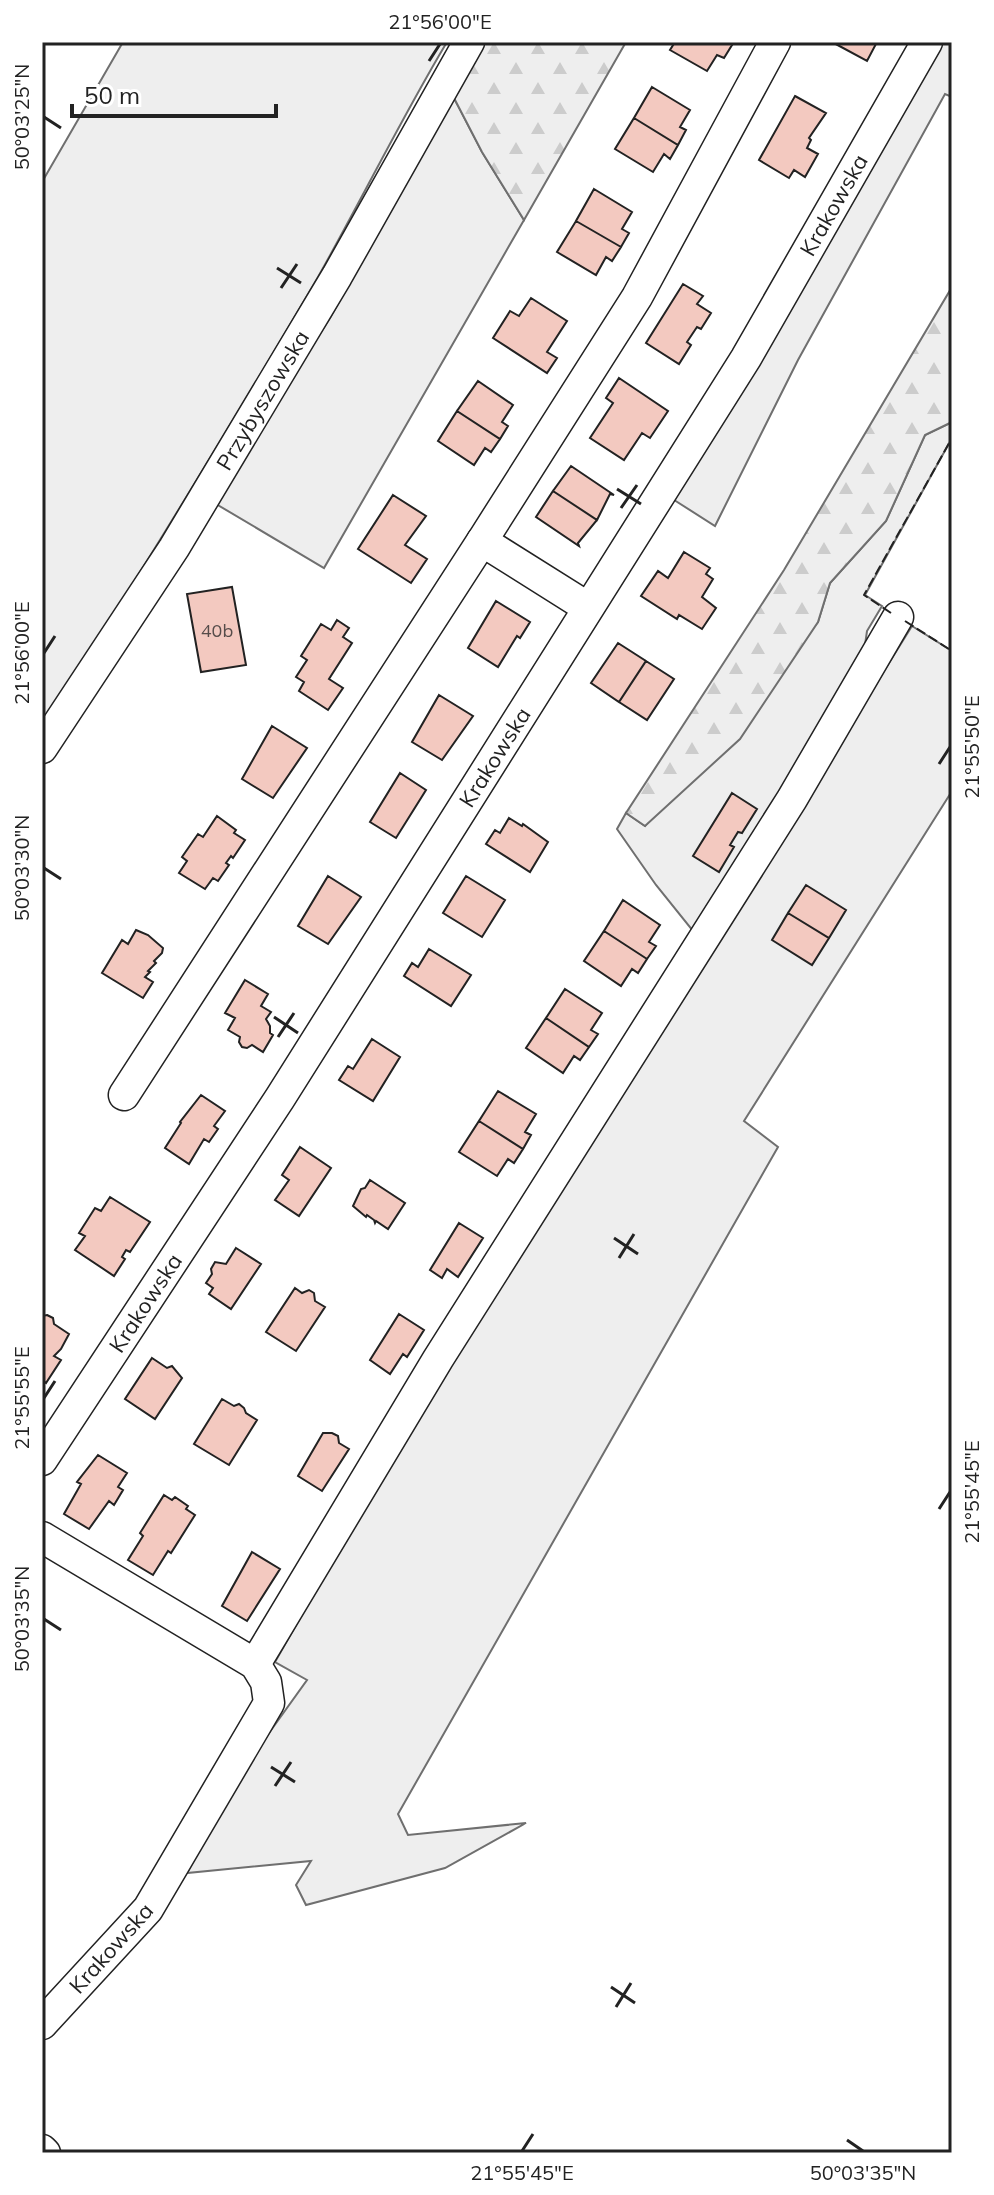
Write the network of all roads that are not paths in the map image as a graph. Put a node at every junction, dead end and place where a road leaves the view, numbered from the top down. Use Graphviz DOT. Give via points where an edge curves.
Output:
graph roads {
  1 [pos="469,42"];
  2 [pos="775,42"];
  3 [pos="927,42"];
  4 [pos="482,541"];
  5 [pos="587,607"];
  6 [pos="898,617"];
  7 [pos="42,748"];
  8 [pos="124,1095"];
  9 [pos="42,1460"];
  10 [pos="42,1537"];
  11 [pos="255,1664"];
  12 [pos="42,2024"];
  1 -- 7 [label="street, Przybyszowska" via="174,548"];
  2 -- 4 [label="street" via="637,297"];
  3 -- 5 [label="street, Krakowska" via="746,358"];
  4 -- 5 [label="street"];
  4 -- 8 [label="street"];
  5 -- 9 [label="street, Krakowska" via="280,1098"];
  6 -- 11 [label="street" via="792,799 454,1334"];
  10 -- 11 [label="street"];
  11 -- 12 [label="street, Krakowska" via="266,1682 269,1703 167,1880 148,1909"];
}
